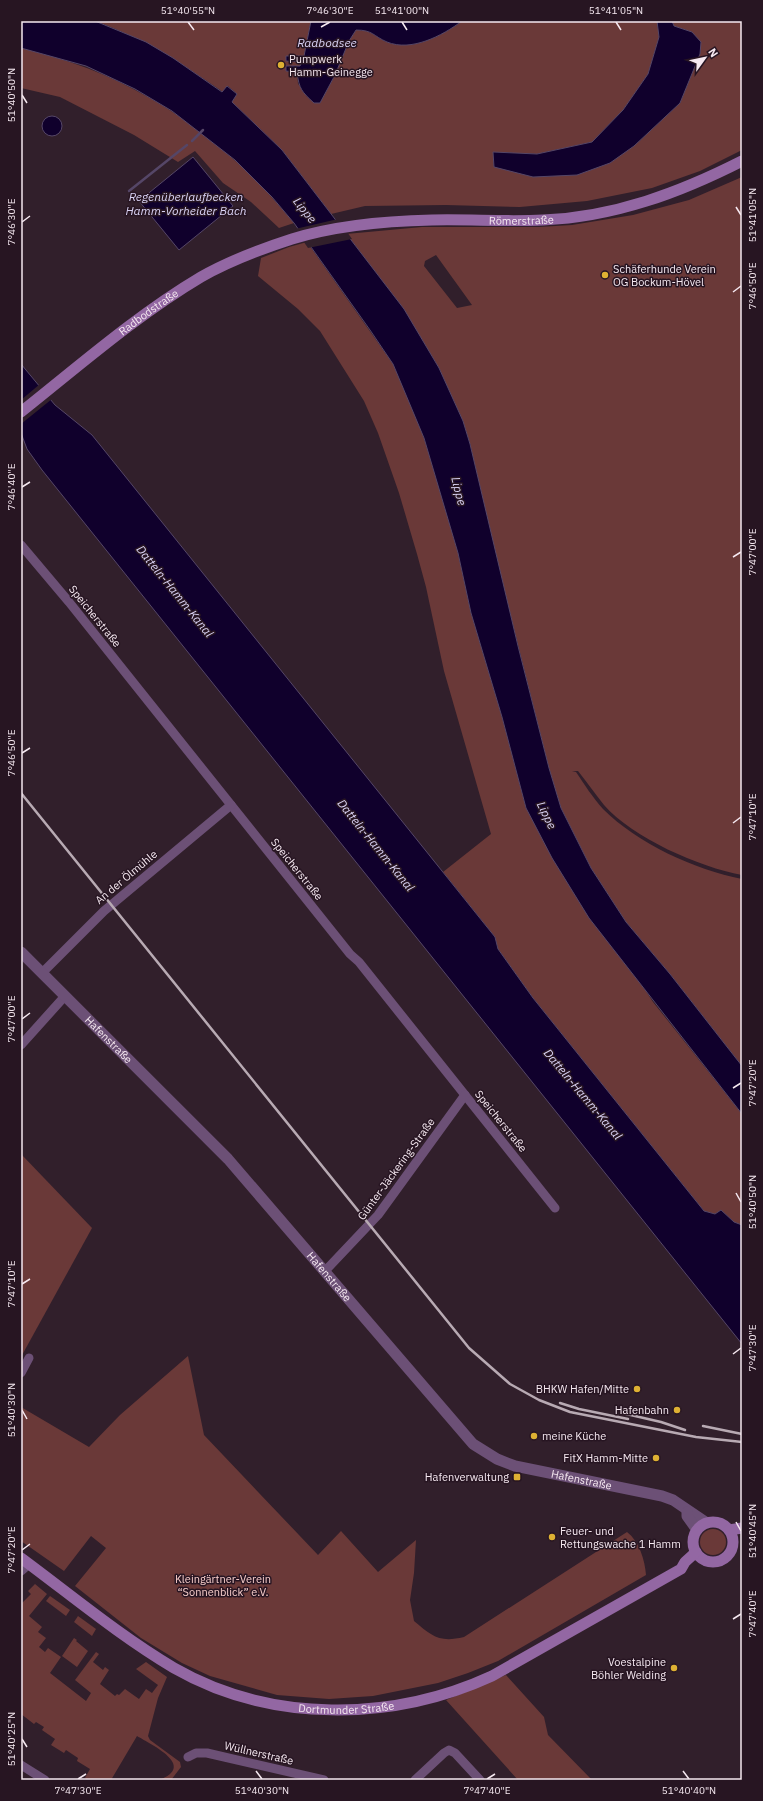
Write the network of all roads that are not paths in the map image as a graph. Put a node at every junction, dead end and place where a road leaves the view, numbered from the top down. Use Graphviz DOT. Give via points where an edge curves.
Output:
graph roads {
  1 [pos="742,161"];
  2 [pos="292,239"];
  3 [pos="21,412"];
  4 [pos="21,545"];
  5 [pos="231,805"];
  6 [pos="21,952"];
  7 [pos="42,973"];
  8 [pos="65,996"];
  9 [pos="21,1045"];
  10 [pos="465,1095"];
  11 [pos="555,1208"];
  12 [pos="325,1271"];
  13 [pos="29,1358"];
  14 [pos="21,1373"];
  15 [pos="687,1512"];
  16 [pos="707,1523"];
  17 [pos="742,1528"];
  18 [pos="697,1530"];
  19 [pos="729,1530"];
  20 [pos="737,1539"];
  21 [pos="699,1555"];
  22 [pos="24,1564"];
  23 [pos="188,1756"];
  24 [pos="21,1765"];
  25 [pos="478,1777"];
  26 [pos="45,1780"];
  27 [pos="324,1780"];
  28 [pos="415,1780"];
  1 -- 2 [label="main road, Römerstraße" via="699,183 610,212 543,220 431,220 345,228"];
  2 -- 3 [label="main road, Radbodstraße" via="202,276 143,316"];
  4 -- 5 [label="street, Speicherstraße"];
  5 -- 7 [label="street, An der Ölmühle" via="104,911"];
  5 -- 10 [label="street, Speicherstraße"];
  6 -- 7 [label="street, Hafenstraße"];
  7 -- 8 [label="street, Hafenstraße"];
  8 -- 9 [label="street"];
  8 -- 12 [label="street, Hafenstraße" via="228,1158"];
  10 -- 11 [label="street, Speicherstraße"];
  10 -- 12 [label="street, Günter-Jäckering-Straße" via="378,1215"];
  12 -- 15 [label="street, Hafenstraße" via="455,1424 481,1450 520,1467 662,1496 672,1500"];
  13 -- 14 [label="street"];
  15 -- 16 [label="street, Hafenstraße"];
  15 -- 18 [label="street, Hafenstraße"];
  16 -- 18 [label="main road"];
  16 -- 19 [label="main road" via="719,1523"];
  17 -- 19 [label="main road"];
  18 -- 21 [label="main road" via="694,1539"];
  19 -- 20 [label="main road"];
  20 -- 21 [label="main road" via="730,1553 720,1561 708,1561"];
  21 -- 22 [label="main road, Dortmunder Straße" via="687,1569 681,1569 506,1669 473,1685 436,1698 403,1705 341,1710 290,1707 266,1702 221,1689 185,1674 144,1650"];
  23 -- 27 [label="street, Wüllnerstraße" via="207,1753"];
  24 -- 26 [label="street"];
  25 -- 28 [label="street" via="449,1750"];
}
